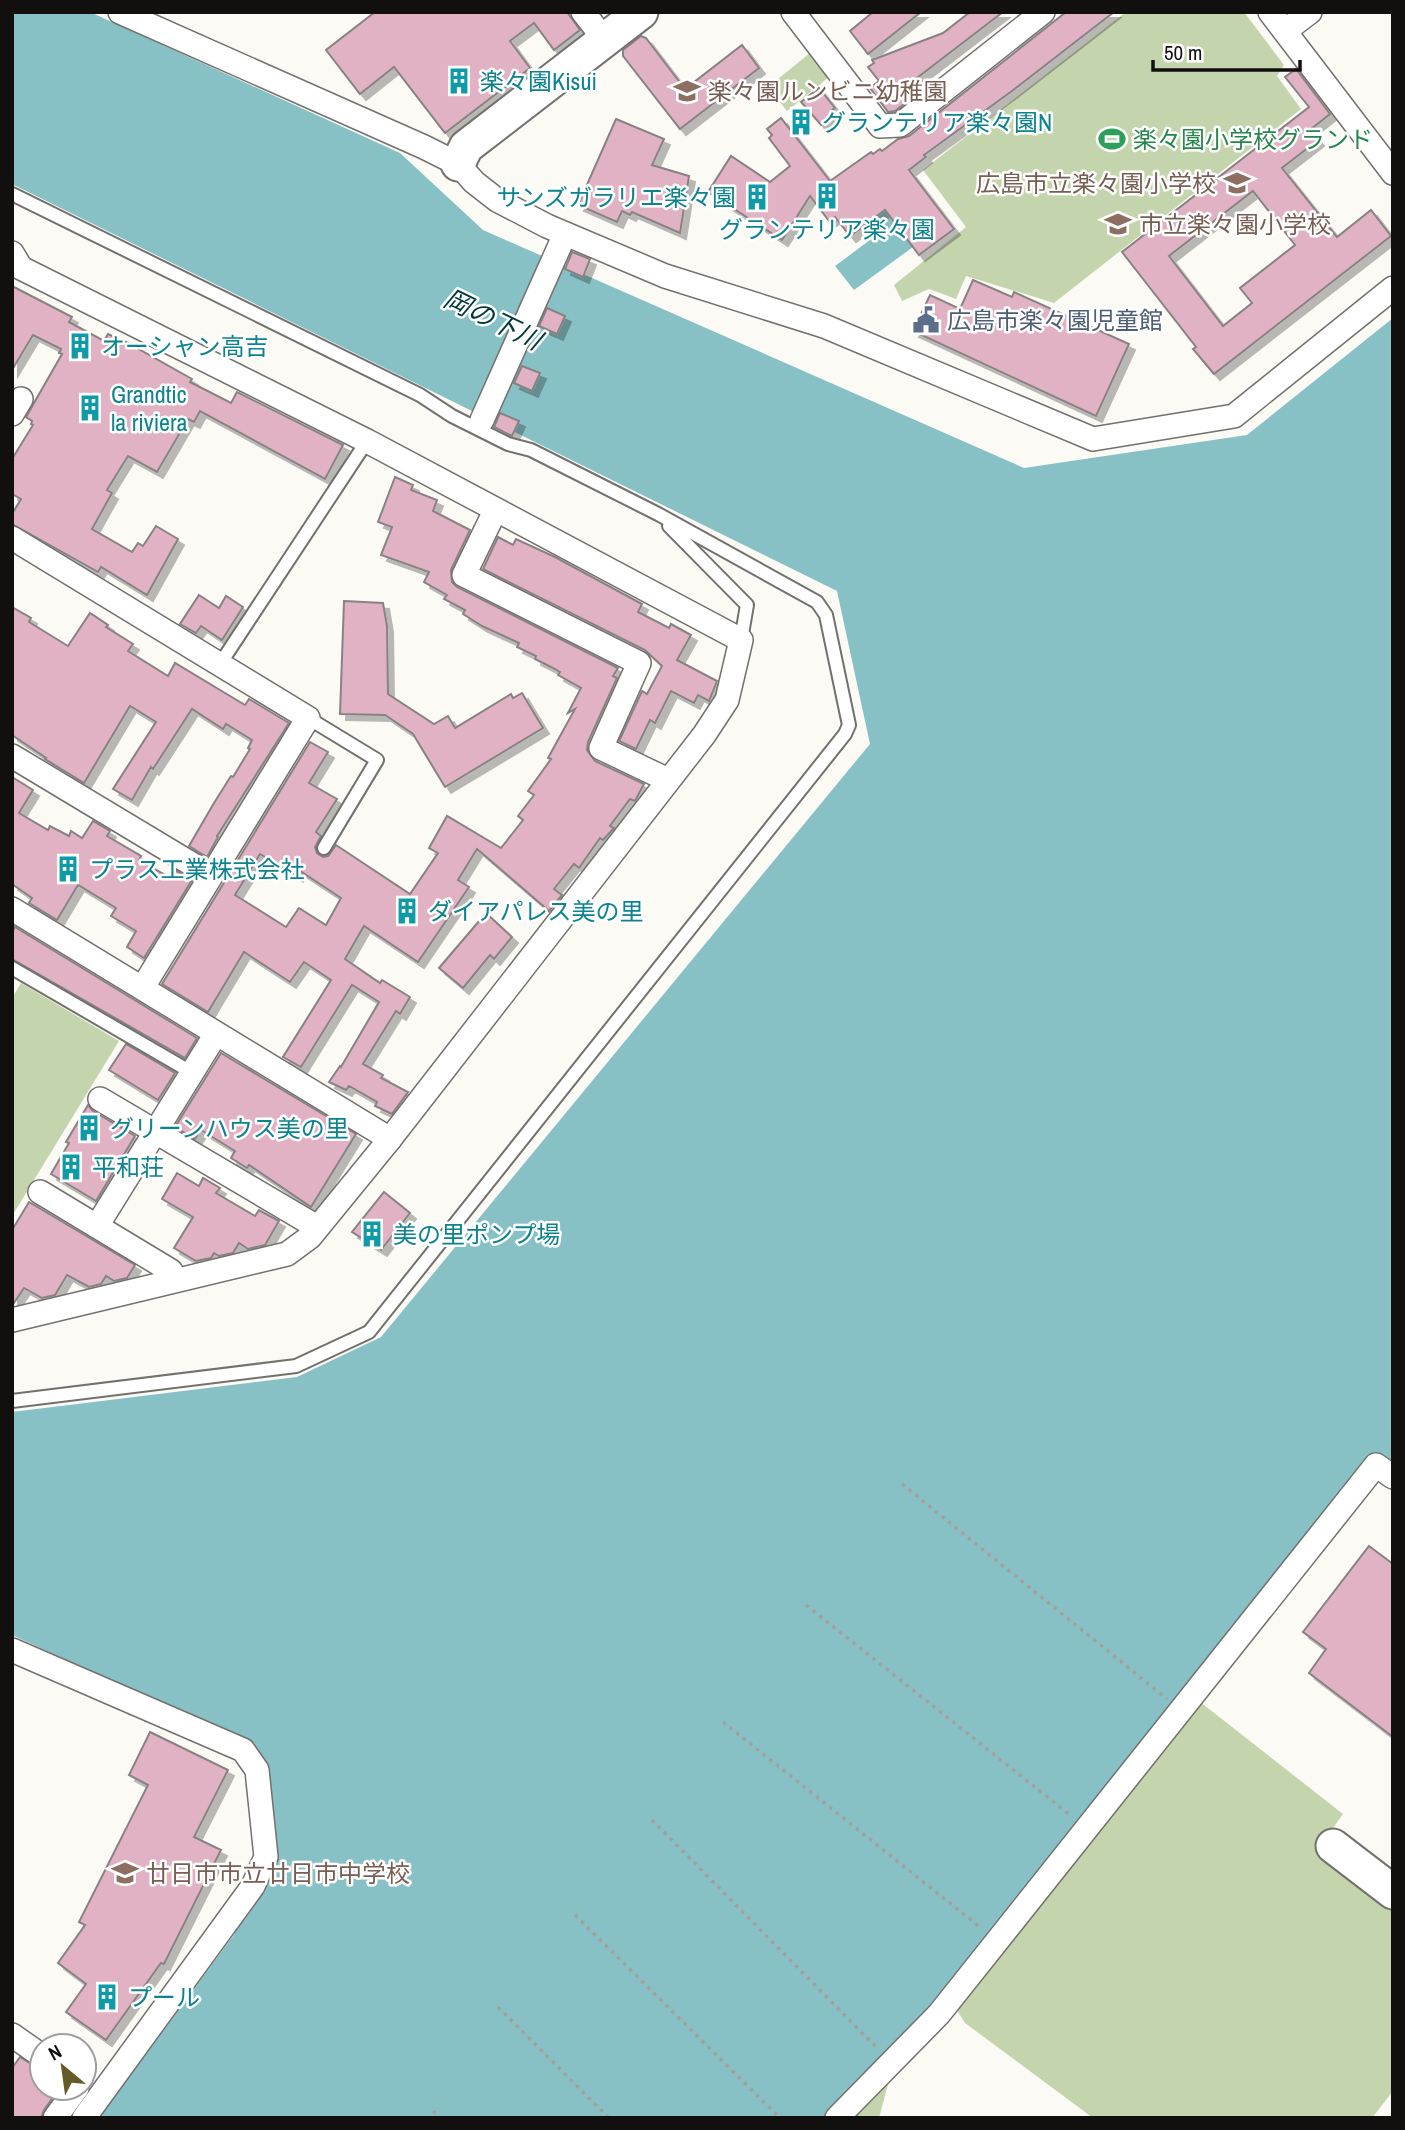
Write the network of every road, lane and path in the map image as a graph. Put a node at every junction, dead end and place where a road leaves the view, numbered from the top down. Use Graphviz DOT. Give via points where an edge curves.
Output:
graph roads {
  1 [pos="120,12"];
  2 [pos="583,12"];
  3 [pos="641,12"];
  4 [pos="793,12"];
  5 [pos="1043,12"];
  6 [pos="1270,12"];
  7 [pos="1310,12"];
  8 [pos="1284,31"];
  9 [pos="605,40"];
  10 [pos="458,164"];
  11 [pos="1393,173"];
  12 [pos="12,194"];
  13 [pos="561,243"];
  14 [pos="12,253"];
  15 [pos="1393,288"];
  16 [pos="482,420"];
  17 [pos="367,441"];
  18 [pos="495,511"];
  19 [pos="658,514"];
  20 [pos="12,538"];
  21 [pos="741,640"];
  22 [pos="220,664"];
  23 [pos="307,718"];
  24 [pos="12,756"];
  25 [pos="668,780"];
  26 [pos="324,848"];
  27 [pos="209,875"];
  28 [pos="12,909"];
  29 [pos="12,968"];
  30 [pos="143,987"];
  31 [pos="216,1034"];
  32 [pos="191,1072"];
  33 [pos="100,1099"];
  34 [pos="155,1131"];
  35 [pos="390,1139"];
  36 [pos="40,1192"];
  37 [pos="97,1226"];
  38 [pos="317,1227"];
  39 [pos="175,1280"];
  40 [pos="13,1319"];
  41 [pos="12,1401"];
  42 [pos="1393,1477"];
  43 [pos="902,1484"];
  44 [pos="806,1605"];
  45 [pos="12,1650"];
  46 [pos="1177,1707"];
  47 [pos="723,1722"];
  48 [pos="1072,1817"];
  49 [pos="652,1820"];
  50 [pos="1333,1846"];
  51 [pos="1393,1892"];
  52 [pos="575,1915"];
  53 [pos="983,1930"];
  54 [pos="498,2007"];
  55 [pos="12,2035"];
  56 [pos="28,2046"];
  57 [pos="878,2049"];
  58 [pos="67,2102"];
  59 [pos="433,2111"];
  60 [pos="55,2118"];
  61 [pos="84,2118"];
  62 [pos="440,2118"];
  63 [pos="609,2118"];
  64 [pos="780,2118"];
  65 [pos="837,2118"];
  1 -- 10 [label="street"];
  2 -- 9 [label="street"];
  3 -- 9 [label="street"];
  4 -- 5 [label="street" via="880,126 900,125"];
  6 -- 8 [label="street"];
  7 -- 8 [label="street"];
  8 -- 11 [label="street"];
  9 -- 10 [label="street" via="466,147"];
  10 -- 15 [label="street" via="497,200 557,230 665,276 824,326 1093,439 1234,416"];
  12 -- 19 [label="lane" via="420,395 508,444 527,448"];
  13 -- 16 [label="street"];
  14 -- 17 [label="street" via="22,268"];
  17 -- 18 [label="street"];
  17 -- 22 [label="lane"];
  18 -- 21 [label="street"];
  18 -- 25 [label="street" via="464,575 639,663 601,748"];
  19 -- 21 [label="lane" via="747,605"];
  19 -- 41 [label="lane" via="817,602 825,615 848,719 845,734 369,1332 296,1366"];
  20 -- 22 [label="street"];
  21 -- 25 [label="street" via="727,700"];
  22 -- 23 [label="street"];
  23 -- 26 [label="lane" via="377,760"];
  23 -- 27 [label="street"];
  24 -- 27 [label="street"];
  25 -- 35 [label="street"];
  27 -- 30 [label="street"];
  28 -- 30 [label="street"];
  29 -- 32 [label="lane"];
  30 -- 31 [label="street"];
  31 -- 32 [label="street"];
  31 -- 35 [label="street"];
  32 -- 34 [label="street"];
  33 -- 34 [label="street"];
  34 -- 37 [label="street"];
  34 -- 38 [label="street"];
  35 -- 38 [label="street"];
  36 -- 37 [label="street"];
  37 -- 39 [label="street" via="171,1271"];
  38 -- 39 [label="street" via="287,1254"];
  39 -- 40 [label="street"];
  42 -- 65 [label="street" via="1376,1465 939,2014"];
  43 -- 46 [label="path"];
  44 -- 48 [label="path"];
  45 -- 61 [label="street" via="243,1750 257,1770 265,1857 253,1885"];
  47 -- 53 [label="path"];
  49 -- 57 [label="path"];
  50 -- 51 [label="street"];
  52 -- 64 [label="path"];
  54 -- 63 [label="path"];
  55 -- 56 [label="street"];
  58 -- 60 [label="street"];
  59 -- 62 [label="path"];
}
